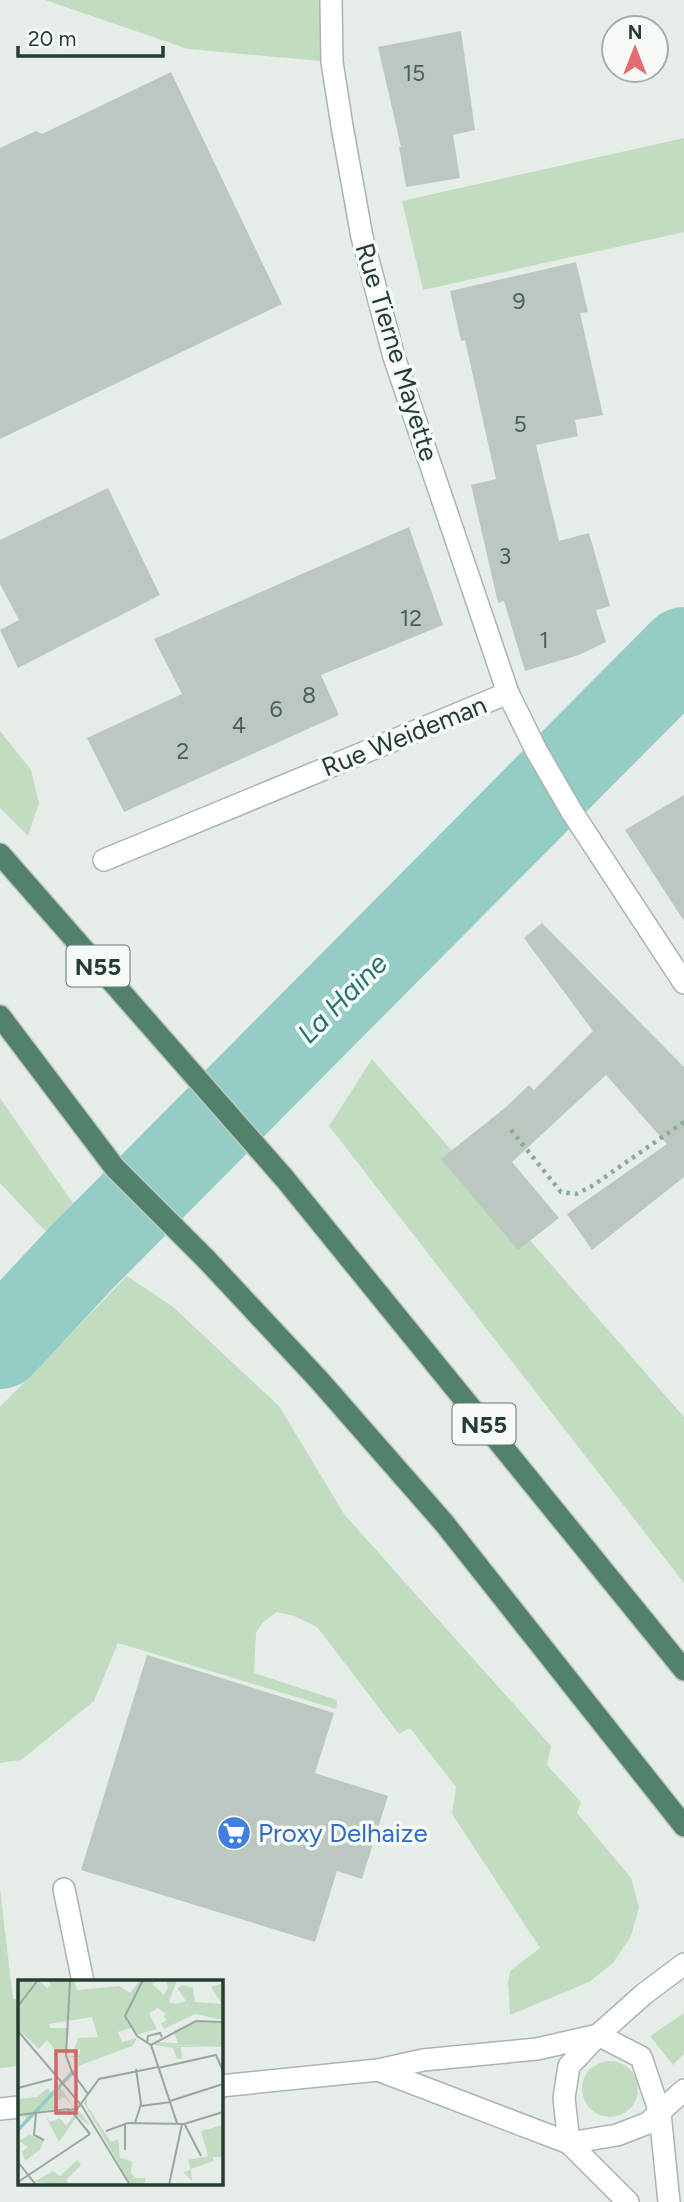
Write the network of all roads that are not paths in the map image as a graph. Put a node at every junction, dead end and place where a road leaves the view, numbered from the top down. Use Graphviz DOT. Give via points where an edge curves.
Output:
graph roads {
  1 [pos="331,0"];
  2 [pos="508,693"];
  3 [pos="0,854"];
  4 [pos="103,860"];
  5 [pos="684,983"];
  6 [pos="0,1016"];
  7 [pos="684,1670"];
  8 [pos="684,1826"];
  9 [pos="64,1889"];
  10 [pos="684,1964"];
  11 [pos="83,1980"];
  12 [pos="598,2035"];
  13 [pos="377,2070"];
  14 [pos="222,2086"];
  15 [pos="684,2090"];
  16 [pos="18,2107"];
  17 [pos="0,2109"];
  18 [pos="660,2113"];
  19 [pos="569,2143"];
  20 [pos="628,2202"];
  21 [pos="669,2202"];
  1 -- 2 [label="street, Rue Tierne Mayette" via="332,62 362,237 394,357"];
  2 -- 4 [label="street, Rue Weideman"];
  2 -- 5 [label="street, Rue Weideman" via="572,812"];
  3 -- 7 [label="highway, N55" via="285,1179"];
  6 -- 8 [label="highway" via="115,1168 319,1380 444,1523"];
  9 -- 11 [label="street"];
  10 -- 12 [label="street"];
  12 -- 13 [label="street" via="537,2049 423,2060"];
  12 -- 18 [label="street" via="641,2057"];
  12 -- 19 [label="street" via="569,2066 564,2098"];
  13 -- 14 [label="street"];
  13 -- 19 [label="street"];
  15 -- 18 [label="street"];
  16 -- 17 [label="street"];
  18 -- 19 [label="street" via="617,2135"];
  18 -- 21 [label="street"];
  19 -- 20 [label="street"];
}
